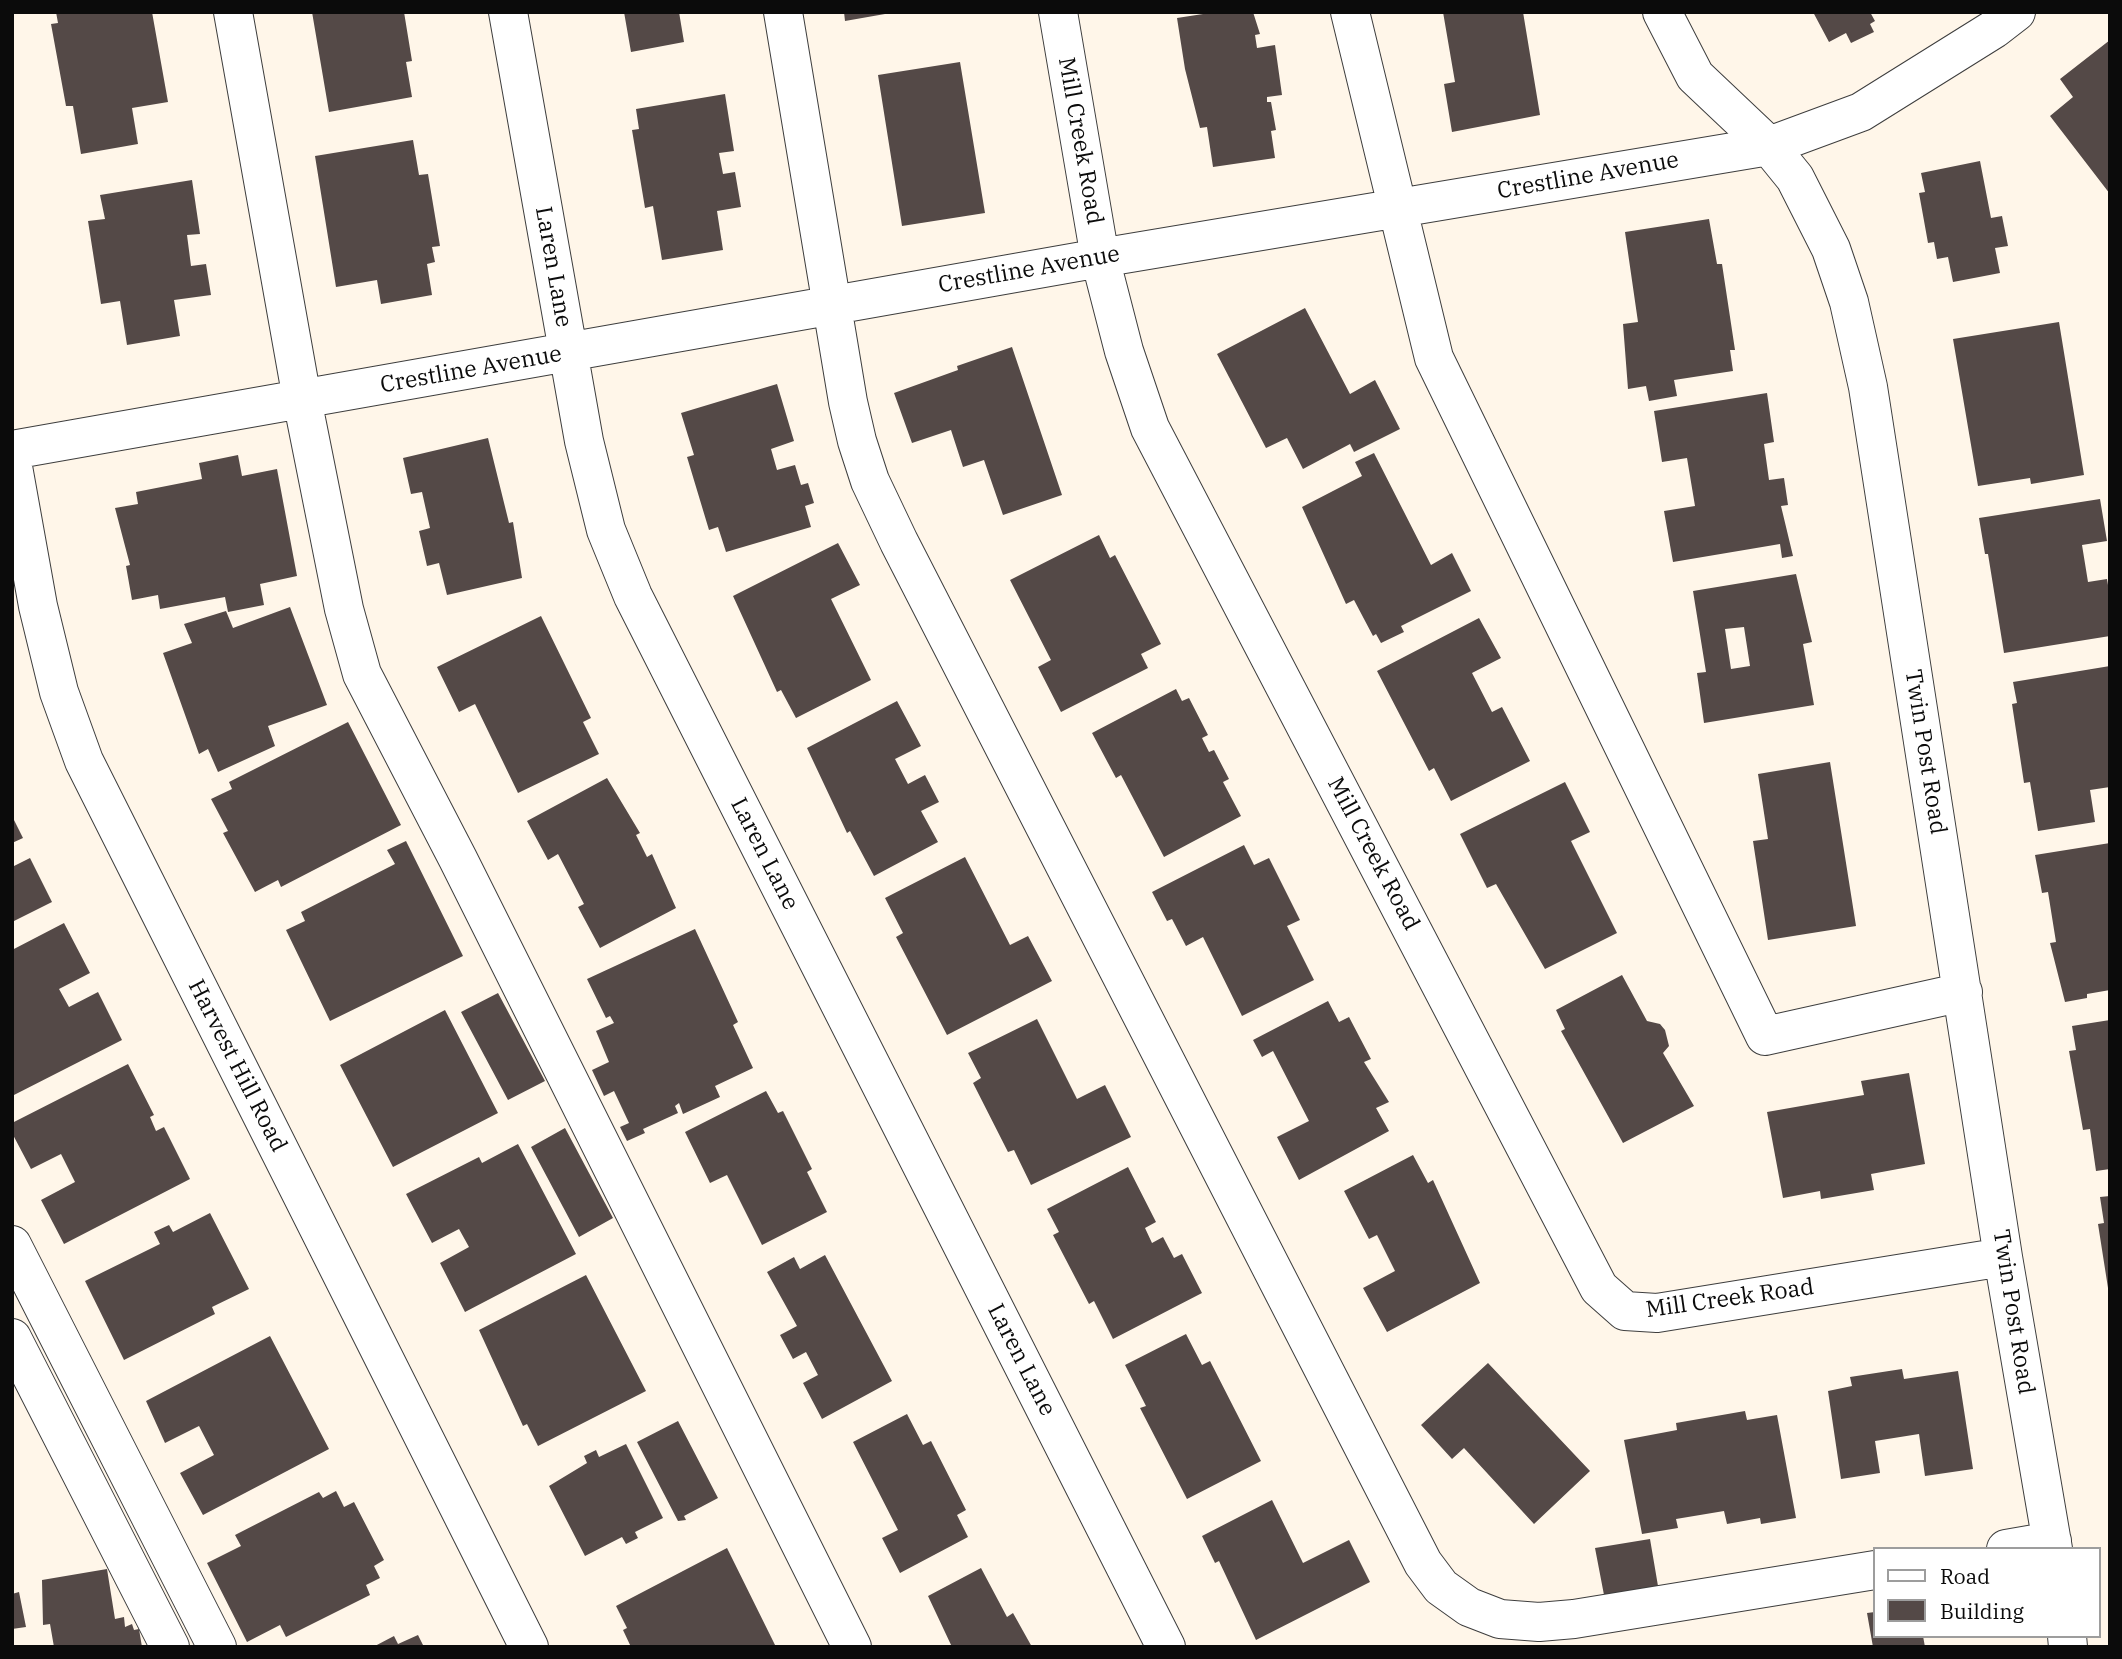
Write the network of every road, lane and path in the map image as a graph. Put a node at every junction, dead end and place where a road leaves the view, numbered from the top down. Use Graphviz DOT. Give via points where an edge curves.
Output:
graph roads {
  1 [pos="233,12"];
  2 [pos="508,12"];
  3 [pos="783,12"];
  4 [pos="1058,12"];
  5 [pos="1350,12"];
  6 [pos="1661,12"];
  7 [pos="1998,18"];
  8 [pos="1769,146"];
  9 [pos="1399,208"];
  10 [pos="1100,258"];
  11 [pos="833,304"];
  12 [pos="569,352"];
  13 [pos="302,400"];
  14 [pos="12,450"];
  15 [pos="12,461"];
  16 [pos="1963,992"];
  17 [pos="12,1245"];
  18 [pos="2003,1256"];
  19 [pos="12,1338"];
  20 [pos="2052,1545"];
  21 [pos="2029,1547"];
  22 [pos="1874,1570"];
  23 [pos="170,1647"];
  24 [pos="217,1647"];
  25 [pos="529,1647"];
  26 [pos="852,1647"];
  27 [pos="1166,1647"];
  1 -- 13 [label="street"];
  2 -- 12 [label="street, Laren Lane"];
  3 -- 11 [label="street"];
  4 -- 10 [label="street, Mill Creek Road"];
  5 -- 9 [label="street"];
  6 -- 8 [label="street, Twin Post Road" via="1695,76"];
  7 -- 8 [label="street, Crestline Avenue" via="1861,112"];
  8 -- 9 [label="street, Crestline Avenue"];
  8 -- 16 [label="street, Twin Post Road" via="1795,178 1831,249 1849,302 1868,387"];
  9 -- 10 [label="street, Crestline Avenue"];
  9 -- 16 [label="street" via="1434,358 1765,1036"];
  10 -- 11 [label="street, Crestline Avenue"];
  10 -- 18 [label="street, Mill Creek Road" via="1150,428 1600,1288 1625,1311 1657,1313"];
  11 -- 12 [label="street, Crestline Avenue"];
  11 -- 22 [label="street" via="857,442 870,481 1423,1563 1441,1587 1469,1607 1500,1619 1539,1622"];
  12 -- 13 [label="street, Crestline Avenue"];
  12 -- 27 [label="street, Laren Lane" via="606,530 633,596"];
  13 -- 14 [label="street, Crestline Avenue"];
  13 -- 26 [label="street" via="344,609 362,674"];
  15 -- 25 [label="street, Harvest Hill Road" via="38,607 59,692 84,761"];
  16 -- 18 [label="street, Twin Post Road"];
  17 -- 24 [label="street"];
  18 -- 20 [label="street, Twin Post Road"];
  19 -- 23 [label="street"];
  20 -- 21 [label="street"];
}
